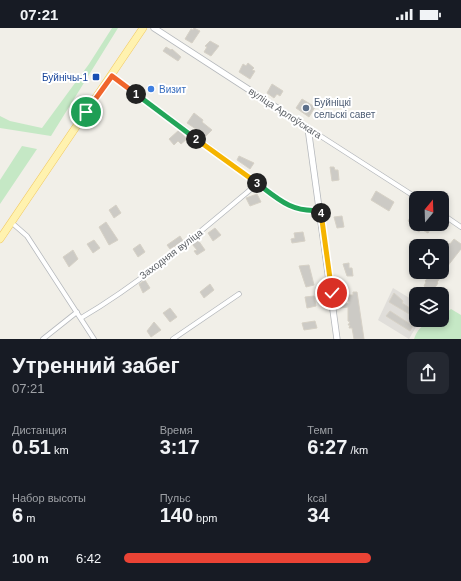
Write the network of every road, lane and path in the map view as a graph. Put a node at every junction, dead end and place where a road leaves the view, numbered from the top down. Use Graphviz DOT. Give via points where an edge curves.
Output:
graph roads {
  1 [pos="143,28"];
  2 [pos="154,28"];
  3 [pos="112,76"];
  4 [pos="308,128"];
  5 [pos="257,184"];
  6 [pos="409,193"];
  7 [pos="320,210"];
  8 [pos="449,219"];
  9 [pos="12,222"];
  10 [pos="461,227"];
  11 [pos="0,239"];
  12 [pos="239,294"];
  13 [pos="77,312"];
  14 [pos="81,318"];
  15 [pos="43,339"];
  16 [pos="94,339"];
  17 [pos="172,339"];
  18 [pos="337,339"];
  1 -- 3 [label="main road"];
  2 -- 4 [label="street, вуліца Арлоўскага"];
  3 -- 5 [label="street"];
  3 -- 9 [label="main road"];
  4 -- 6 [label="street, вуліца Арлоўскага"];
  4 -- 7 [label="street"];
  5 -- 7 [label="street" via="291,207 306,211"];
  5 -- 14 [label="street, Заходняя вуліца" via="192,239"];
  7 -- 18 [label="street"];
  8 -- 10 [label="street"];
  9 -- 11 [label="main road"];
  9 -- 13 [label="street" via="27,236"];
  12 -- 17 [label="street"];
  13 -- 14 [label="street"];
  13 -- 15 [label="street"];
  14 -- 16 [label="street"];
}
